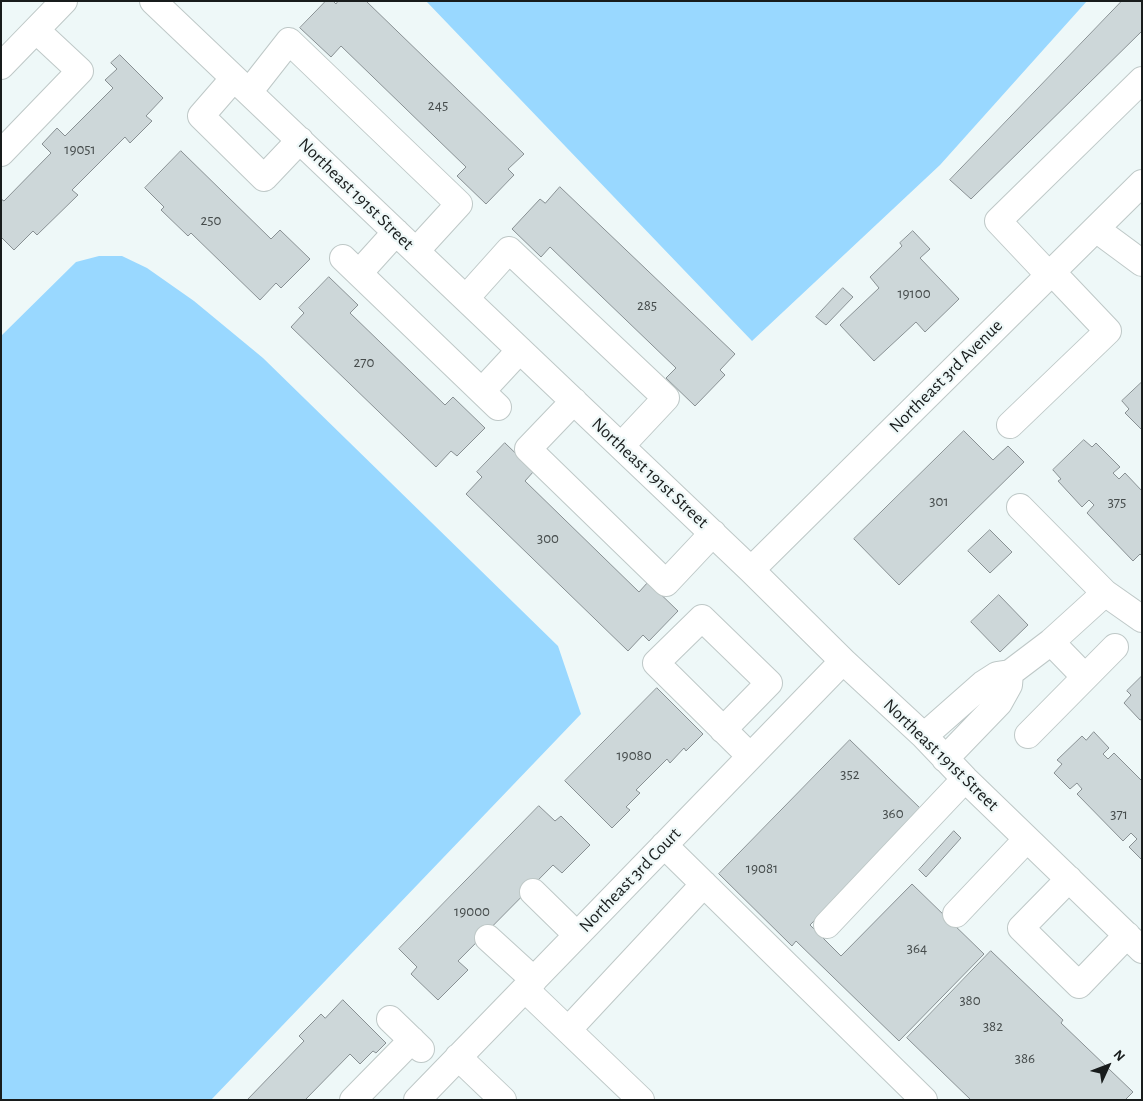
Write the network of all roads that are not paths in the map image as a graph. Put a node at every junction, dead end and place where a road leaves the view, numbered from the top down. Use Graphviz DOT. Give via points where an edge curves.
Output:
graph roads {
  1 [pos="64,1"];
  2 [pos="153,1"];
  3 [pos="36,30"];
  4 [pos="1,66"];
  5 [pos="1142,80"];
  6 [pos="242,85"];
  7 [pos="300,140"];
  8 [pos="1,153"];
  9 [pos="1142,183"];
  10 [pos="1096,229"];
  11 [pos="396,232"];
  12 [pos="416,251"];
  13 [pos="1142,263"];
  14 [pos="1051,273"];
  15 [pos="466,298"];
  16 [pos="520,350"];
  17 [pos="574,401"];
  18 [pos="1010,425"];
  19 [pos="621,446"];
  20 [pos="1020,507"];
  21 [pos="713,533"];
  22 [pos="751,570"];
  23 [pos="1104,593"];
  24 [pos="1142,619"];
  25 [pos="1051,642"];
  26 [pos="1115,647"];
  27 [pos="843,661"];
  28 [pos="1010,674"];
  29 [pos="1085,677"];
  30 [pos="723,730"];
  31 [pos="1028,735"];
  32 [pos="924,736"];
  33 [pos="750,756"];
  34 [pos="945,759"];
  35 [pos="965,779"];
  36 [pos="1027,839"];
  37 [pos="664,845"];
  38 [pos="1069,880"];
  39 [pos="704,884"];
  40 [pos="533,892"];
  41 [pos="956,914"];
  42 [pos="828,925"];
  43 [pos="577,935"];
  44 [pos="488,938"];
  45 [pos="1134,943"];
  46 [pos="529,984"];
  47 [pos="390,1019"];
  48 [pos="568,1030"];
  49 [pos="458,1057"];
  50 [pos="419,1099"];
  51 [pos="353,1100"];
  52 [pos="504,1100"];
  53 [pos="641,1100"];
  54 [pos="924,1100"];
  1 -- 3 [label="street"];
  2 -- 6 [label="street, Northeast 191st Street"];
  3 -- 4 [label="street"];
  3 -- 8 [label="street" via="80,71"];
  5 -- 14 [label="street" via="998,221"];
  6 -- 7 [label="street, Northeast 191st Street"];
  6 -- 7 [label="street" via="201,116 264,178"];
  6 -- 12 [label="street" via="289,41 459,204"];
  7 -- 11 [label="street, Northeast 191st Street"];
  9 -- 10 [label="street, Northeast 3rd Avenue"];
  10 -- 13 [label="street"];
  10 -- 14 [label="street, Northeast 3rd Avenue"];
  11 -- 12 [label="street, Northeast 191st Street"];
  11 -- 16 [label="street" via="351,266 490,399"];
  12 -- 15 [label="street, Northeast 191st Street"];
  14 -- 18 [label="street" via="1108,331"];
  14 -- 22 [label="street, Northeast 3rd Avenue"];
  15 -- 16 [label="street, Northeast 191st Street"];
  15 -- 19 [label="street" via="510,250 666,398"];
  16 -- 17 [label="street, Northeast 191st Street"];
  17 -- 19 [label="street, Northeast 191st Street"];
  17 -- 21 [label="street" via="528,449 659,577 666,583"];
  19 -- 21 [label="street, Northeast 191st Street"];
  20 -- 23 [label="street"];
  21 -- 22 [label="street, Northeast 191st Street"];
  22 -- 27 [label="street, Northeast 191st Street"];
  23 -- 24 [label="street"];
  23 -- 25 [label="street"];
  25 -- 28 [label="street"];
  25 -- 29 [label="street"];
  26 -- 29 [label="street"];
  27 -- 32 [label="street, Northeast 191st Street"];
  27 -- 33 [label="street, Northeast 3rd Court"];
  28 -- 32 [label="street" via="997,675 983,684"];
  28 -- 34 [label="street" via="1009,685 998,703"];
  29 -- 31 [label="street"];
  30 -- 30 [label="street" via="656,663 702,618 769,683"];
  30 -- 33 [label="street"];
  32 -- 34 [label="street, Northeast 191st Street"];
  33 -- 37 [label="street, Northeast 3rd Court"];
  34 -- 35 [label="street, Northeast 191st Street"];
  35 -- 36 [label="street, Northeast 191st Street"];
  35 -- 42 [label="street"];
  36 -- 38 [label="street, Northeast 191st Street"];
  36 -- 41 [label="street"];
  37 -- 39 [label="street"];
  37 -- 43 [label="street, Northeast 3rd Court"];
  38 -- 45 [label="street, Northeast 191st Street"];
  38 -- 45 [label="street" via="1021,928 1079,985"];
  39 -- 48 [label="street"];
  39 -- 54 [label="street"];
  40 -- 43 [label="street"];
  43 -- 46 [label="street, Northeast 3rd Court"];
  44 -- 46 [label="street"];
  46 -- 48 [label="street"];
  46 -- 49 [label="street, Northeast 3rd Court"];
  47 -- 51 [label="street" via="416,1045"];
  48 -- 53 [label="street"];
  49 -- 50 [label="street, Northeast 3rd Court"];
  49 -- 52 [label="street"];
}
